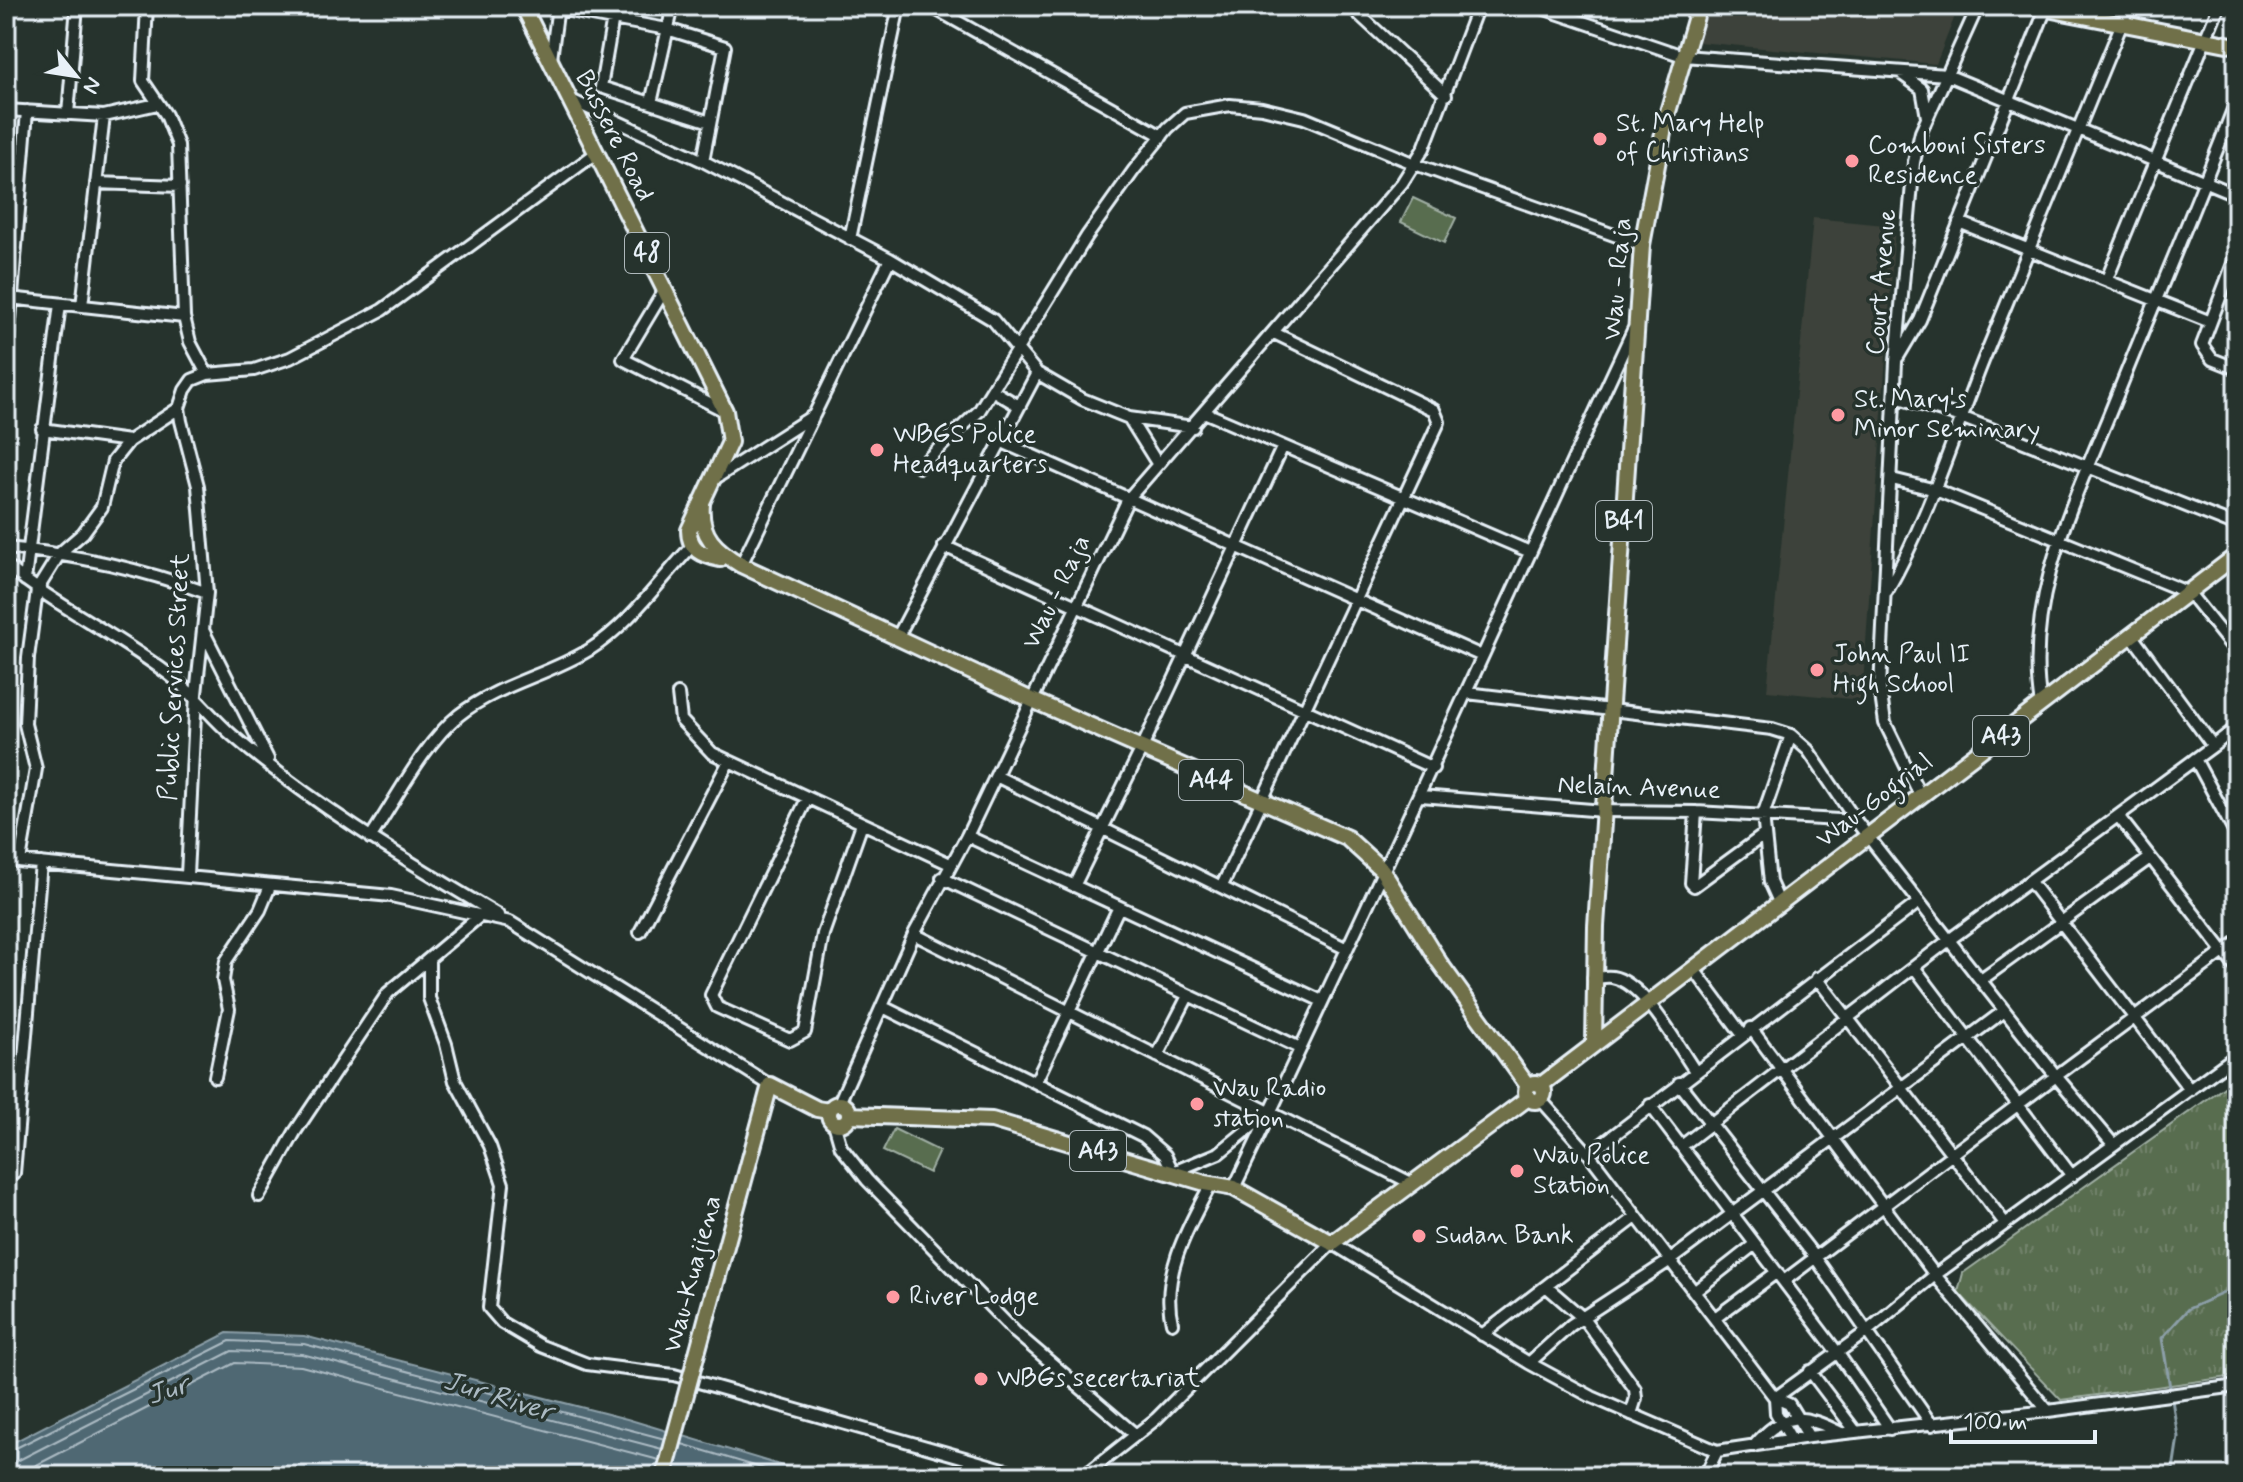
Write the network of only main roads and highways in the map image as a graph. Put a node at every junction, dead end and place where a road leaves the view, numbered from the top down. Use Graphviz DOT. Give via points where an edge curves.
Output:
graph roads {
  1 [pos="523,6"];
  2 [pos="1699,6"];
  3 [pos="2042,8"];
  4 [pos="2237,46"];
  5 [pos="702,504"];
  6 [pos="721,553"];
  7 [pos="2237,555"];
  8 [pos="1594,1043"];
  9 [pos="1535,1092"];
  10 [pos="1234,1188"];
  11 [pos="664,1476"];
  1 -- 5 [label="main road, Bussere Road / 48" via="725,411 730,442"];
  2 -- 8 [label="main road, Wau - Raja / B41" via="1657,163 1642,245 1593,978"];
  3 -- 4 [label="main road"];
  5 -- 6 [label="main road, A44" via="702,526"];
  5 -- 6 [label="main road, Bussere Road / A44" via="689,530 692,546 711,557 720,559"];
  6 -- 9 [label="main road, A44" via="1032,700 1347,838 1382,870 1439,962"];
  7 -- 8 [label="main road, Wau-Gogrial / A43"];
  8 -- 9 [label="main road, Wau-Gogrial / A43"];
  9 -- 10 [label="main road, Wau-Gogrial / A43" via="1332,1243"];
  10 -- 11 [label="main road, Wau-Kuajiena / A43, bridge" via="992,1120 838,1113 817,1109 770,1085"];
}
